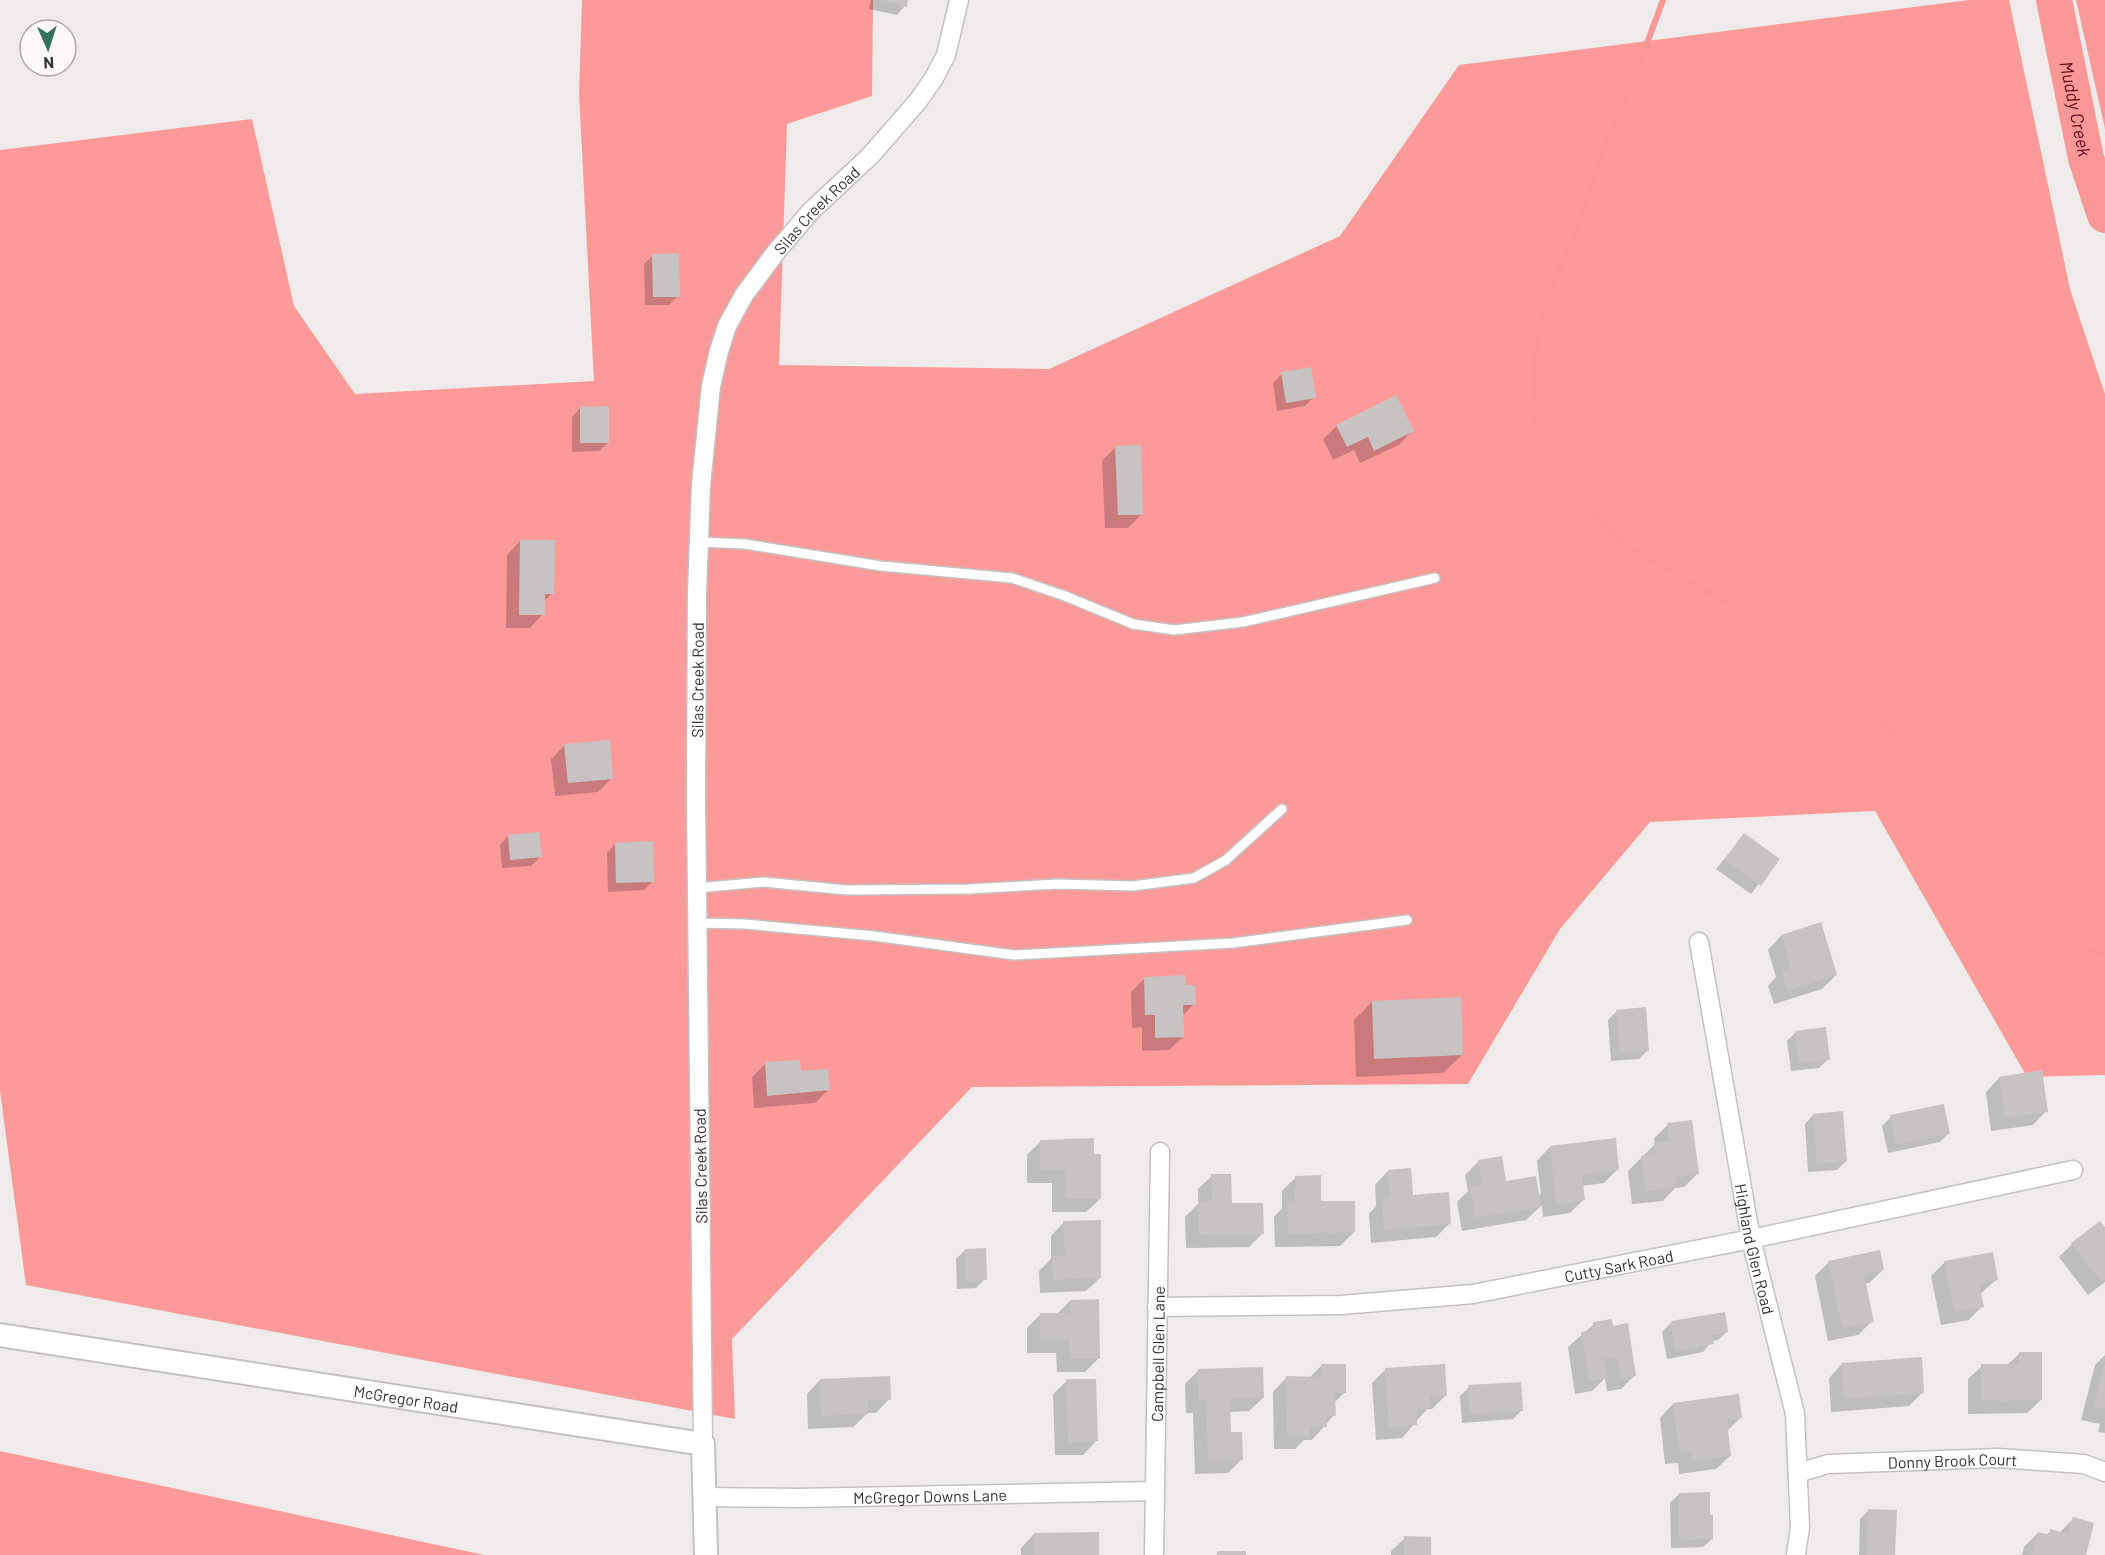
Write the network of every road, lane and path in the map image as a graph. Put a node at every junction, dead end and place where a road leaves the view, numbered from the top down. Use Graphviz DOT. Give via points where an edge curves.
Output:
graph roads {
  1 [pos="960,0"];
  2 [pos="699,542"];
  3 [pos="1435,578"];
  4 [pos="1282,809"];
  5 [pos="697,888"];
  6 [pos="1407,920"];
  7 [pos="698,923"];
  8 [pos="1699,942"];
  9 [pos="1160,1152"];
  10 [pos="2073,1170"];
  11 [pos="1751,1239"];
  12 [pos="1157,1307"];
  13 [pos="0,1335"];
  14 [pos="703,1444"];
  15 [pos="2105,1472"];
  16 [pos="1798,1473"];
  17 [pos="1155,1491"];
  18 [pos="705,1497"];
  19 [pos="706,1555"];
  20 [pos="1154,1555"];
  21 [pos="1796,1555"];
  1 -- 2 [label="street, Silas Creek Road" via="946,55 918,101 776,252 727,326 711,386"];
  2 -- 3 [label="lane" via="745,544 881,566 1012,578 1133,624 1174,630 1243,622"];
  2 -- 5 [label="street, Silas Creek Road"];
  4 -- 5 [label="lane" via="1226,860 1194,878 1133,886 1058,884 847,890 763,882"];
  5 -- 7 [label="street, Silas Creek Road"];
  6 -- 7 [label="lane" via="1233,943 1014,955 874,936"];
  7 -- 14 [label="street, Silas Creek Road"];
  8 -- 11 [label="street, Highland Glen Road"];
  9 -- 12 [label="street, Campbell Glen Lane"];
  10 -- 11 [label="street, Cutty Sark Road"];
  11 -- 12 [label="street, Cutty Sark Road" via="1473,1294 1341,1305"];
  11 -- 16 [label="street, Highland Glen Road" via="1795,1414"];
  12 -- 17 [label="street, Campbell Glen Lane"];
  13 -- 14 [label="street, McGregor Road"];
  14 -- 18 [label="street"];
  15 -- 16 [label="street, Donny Brook Court" via="2084,1464 1998,1458 1828,1464"];
  16 -- 21 [label="street, Highland Glen Road" via="1800,1527"];
  17 -- 18 [label="street, McGregor Downs Lane"];
  17 -- 20 [label="street, Campbell Glen Lane"];
  18 -- 19 [label="street"];
}
